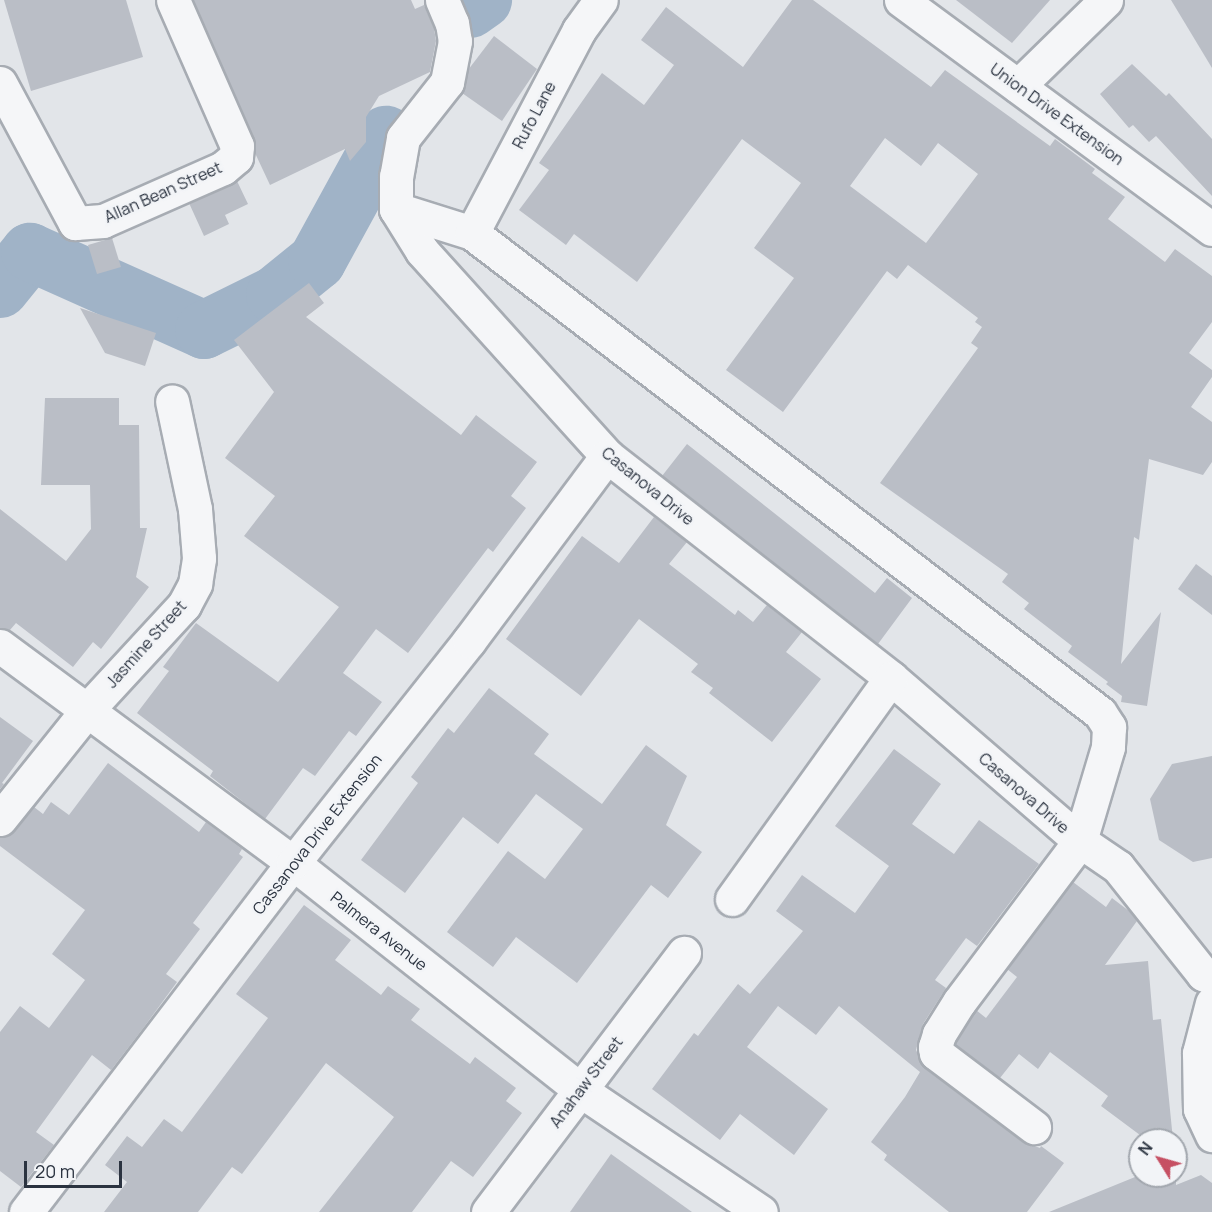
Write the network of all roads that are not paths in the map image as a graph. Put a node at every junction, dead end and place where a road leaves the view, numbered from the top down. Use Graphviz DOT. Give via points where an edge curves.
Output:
graph roads {
  1 [pos="173,0"];
  2 [pos="442,0"];
  3 [pos="602,0"];
  4 [pos="900,0"];
  5 [pos="1106,0"];
  6 [pos="0,83"];
  7 [pos="1018,86"];
  8 [pos="396,209"];
  9 [pos="1209,220"];
  10 [pos="472,233"];
  11 [pos="172,401"];
  12 [pos="607,456"];
  13 [pos="0,646"];
  14 [pos="891,678"];
  15 [pos="88,709"];
  16 [pos="0,819"];
  17 [pos="1080,840"];
  18 [pos="293,864"];
  19 [pos="732,899"];
  20 [pos="684,953"];
  21 [pos="1212,978"];
  22 [pos="1212,1003"];
  23 [pos="580,1090"];
  24 [pos="1034,1127"];
  25 [pos="1212,1136"];
  26 [pos="26,1212"];
  27 [pos="488,1212"];
  28 [pos="761,1212"];
  1 -- 6 [label="street, Allan Bean Street" via="237,146 236,157 223,168 103,220 75,223"];
  2 -- 8 [label="street" via="455,41 447,82 404,138 396,176"];
  3 -- 10 [label="street, Rufo Lane" via="579,30"];
  4 -- 7 [label="street, Union Drive Extension"];
  5 -- 7 [label="street"];
  7 -- 9 [label="street, Union Drive Extension"];
  8 -- 10 [label="street, Casanova Drive"];
  8 -- 12 [label="street, Casanova Drive" via="422,251"];
  10 -- 17 [label="street, Casanova Drive" via="1100,713 1109,727 1108,747"];
  11 -- 15 [label="street, Jasmine Street" via="195,509 199,558 195,584 184,605"];
  12 -- 14 [label="street, Casanova Drive"];
  12 -- 18 [label="street, Cassanova Drive Extension" via="469,641"];
  13 -- 15 [label="street, Palmera Avenue"];
  14 -- 17 [label="street, Casanova Drive"];
  14 -- 19 [label="street"];
  15 -- 16 [label="street, Jasmine Street"];
  15 -- 18 [label="street, Palmera Avenue"];
  17 -- 21 [label="street" via="1118,867 1203,974"];
  17 -- 24 [label="street" via="959,1002 935,1047 942,1058"];
  18 -- 23 [label="street, Palmera Avenue"];
  18 -- 26 [label="street, Cassanova Drive Extension"];
  20 -- 23 [label="street, Anahaw Street"];
  22 -- 25 [label="street" via="1199,1053 1200,1109"];
  23 -- 27 [label="street, Anahaw Street"];
  23 -- 28 [label="street, Palmera Avenue"];
}
